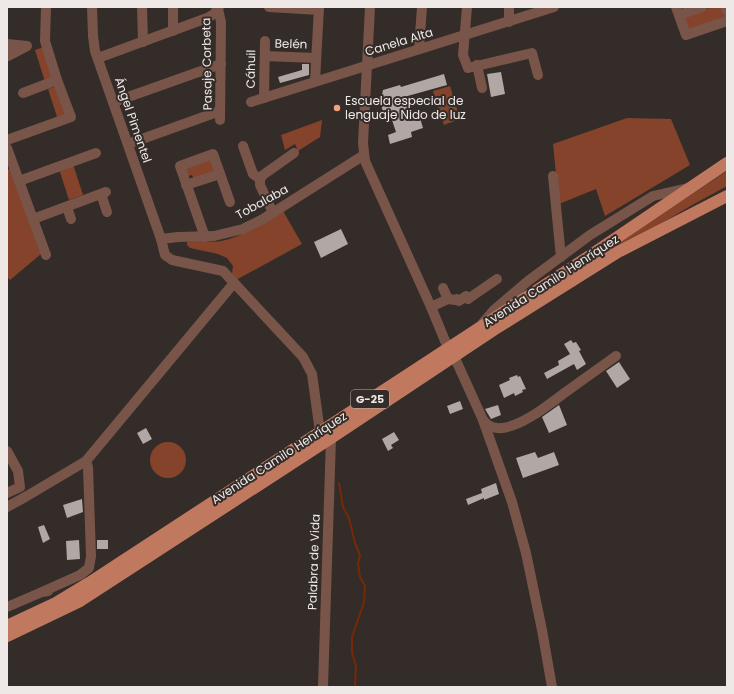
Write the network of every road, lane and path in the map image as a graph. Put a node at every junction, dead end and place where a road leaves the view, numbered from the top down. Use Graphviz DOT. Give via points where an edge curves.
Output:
graph roads {
  1 [pos="46,7"];
  2 [pos="92,7"];
  3 [pos="142,7"];
  4 [pos="173,7"];
  5 [pos="269,7"];
  6 [pos="370,7"];
  7 [pos="422,7"];
  8 [pos="467,7"];
  9 [pos="509,7"];
  10 [pos="554,7"];
  11 [pos="702,7"];
  12 [pos="726,7"];
  13 [pos="218,8"];
  14 [pos="319,8"];
  15 [pos="677,11"];
  16 [pos="727,11"];
  17 [pos="509,22"];
  18 [pos="727,22"];
  19 [pos="173,31"];
  20 [pos="465,35"];
  21 [pos="45,41"];
  22 [pos="265,41"];
  23 [pos="143,42"];
  24 [pos="7,44"];
  25 [pos="27,46"];
  26 [pos="419,49"];
  27 [pos="7,50"];
  28 [pos="265,56"];
  29 [pos="98,58"];
  30 [pos="316,58"];
  31 [pos="221,64"];
  32 [pos="366,65"];
  33 [pos="477,65"];
  34 [pos="538,75"];
  35 [pos="57,80"];
  36 [pos="315,81"];
  37 [pos="482,88"];
  38 [pos="23,93"];
  39 [pos="264,98"];
  40 [pos="114,102"];
  41 [pos="251,102"];
  42 [pos="7,140"];
  43 [pos="128,144"];
  44 [pos="243,146"];
  45 [pos="7,148"];
  46 [pos="96,153"];
  47 [pos="294,153"];
  48 [pos="364,155"];
  49 [pos="727,163"];
  50 [pos="220,174"];
  51 [pos="553,176"];
  52 [pos="260,179"];
  53 [pos="19,181"];
  54 [pos="186,185"];
  55 [pos="692,187"];
  56 [pos="727,196"];
  57 [pos="230,202"];
  58 [pos="67,207"];
  59 [pos="107,212"];
  60 [pos="273,212"];
  61 [pos="33,219"];
  62 [pos="71,219"];
  63 [pos="205,237"];
  64 [pos="161,239"];
  65 [pos="46,255"];
  66 [pos="561,257"];
  67 [pos="497,279"];
  68 [pos="234,283"];
  69 [pos="443,288"];
  70 [pos="448,299"];
  71 [pos="431,307"];
  72 [pos="480,327"];
  73 [pos="451,352"];
  74 [pos="616,356"];
  75 [pos="483,420"];
  76 [pos="320,432"];
  77 [pos="331,438"];
  78 [pos="7,451"];
  79 [pos="86,461"];
  80 [pos="7,493"];
  81 [pos="7,507"];
  82 [pos="89,583"];
  83 [pos="42,592"];
  84 [pos="7,607"];
  85 [pos="7,626"];
  86 [pos="7,636"];
  87 [pos="323,687"];
  88 [pos="552,687"];
  1 -- 21 [label="street"];
  2 -- 29 [label="street, Ángel Pimentel" via="92,36"];
  3 -- 23 [label="street"];
  4 -- 19 [label="street"];
  5 -- 14 [label="street"];
  6 -- 32 [label="street"];
  7 -- 26 [label="street"];
  8 -- 20 [label="street"];
  9 -- 17 [label="street"];
  10 -- 17 [label="street, Canela Alta"];
  11 -- 15 [label="street"];
  12 -- 16 [label="street"];
  13 -- 19 [label="street" via="210,17"];
  13 -- 31 [label="street, Pasaje Corbeta" via="221,22"];
  14 -- 30 [label="street"];
  15 -- 18 [label="street" via="686,35"];
  17 -- 20 [label="street, Canela Alta"];
  19 -- 23 [label="street"];
  20 -- 26 [label="street, Canela Alta"];
  20 -- 33 [label="street" via="464,55 468,68"];
  21 -- 25 [label="street"];
  21 -- 35 [label="street"];
  22 -- 28 [label="street, Cáhuil"];
  23 -- 29 [label="street"];
  24 -- 25 [label="street"];
  25 -- 27 [label="street" via="8,56"];
  26 -- 32 [label="street, Canela Alta"];
  28 -- 30 [label="street, Belén"];
  28 -- 39 [label="street, Cáhuil"];
  29 -- 40 [label="street, Ángel Pimentel"];
  30 -- 36 [label="street"];
  31 -- 40 [label="street"];
  31 -- 43 [label="street, Pasaje Corbeta" via="220,116"];
  32 -- 36 [label="street, Canela Alta"];
  32 -- 48 [label="street"];
  33 -- 34 [label="street" via="532,53"];
  33 -- 37 [label="street"];
  35 -- 38 [label="street"];
  35 -- 42 [label="street" via="71,117"];
  36 -- 39 [label="street, Canela Alta"];
  39 -- 41 [label="street, Canela Alta"];
  40 -- 43 [label="street, Ángel Pimentel"];
  43 -- 64 [label="street, Ángel Pimentel"];
  44 -- 52 [label="street" via="253,174"];
  45 -- 53 [label="street"];
  46 -- 53 [label="street"];
  47 -- 52 [label="street"];
  48 -- 60 [label="street, Tobalaba"];
  48 -- 71 [label="street"];
  49 -- 55 [label="main road, Avenida Camilo Henríquez / G-25"];
  50 -- 54 [label="street"];
  50 -- 54 [label="street" via="213,154 180,166"];
  50 -- 57 [label="street"];
  51 -- 66 [label="street"];
  52 -- 60 [label="street" via="260,185"];
  53 -- 61 [label="street"];
  54 -- 63 [label="street"];
  55 -- 66 [label="street" via="653,196 590,235"];
  55 -- 72 [label="main road, Avenida Camilo Henríquez / G-25"];
  56 -- 73 [label="main road, Avenida Camilo Henríquez / G-25" via="618,252"];
  58 -- 59 [label="street" via="103,193"];
  58 -- 61 [label="street"];
  58 -- 62 [label="street"];
  60 -- 63 [label="street, Tobalaba" via="243,229"];
  61 -- 65 [label="street"];
  63 -- 64 [label="street, Tobalaba"];
  64 -- 68 [label="street, Ángel Pimentel" via="165,255 172,260 223,271"];
  66 -- 72 [label="street" via="494,310"];
  67 -- 70 [label="street" via="468,299 466,296 459,301"];
  68 -- 76 [label="street, Ángel Pimentel" via="303,357 312,374"];
  68 -- 79 [label="street"];
  69 -- 70 [label="street"];
  70 -- 71 [label="street"];
  71 -- 73 [label="street"];
  72 -- 73 [label="main road, Avenida Camilo Henríquez / G-25"];
  73 -- 75 [label="street"];
  73 -- 76 [label="main road, Avenida Camilo Henríquez / G-25"];
  73 -- 77 [label="main road, Avenida Camilo Henríquez / G-25"];
  74 -- 75 [label="street" via="538,412 518,423 492,428"];
  75 -- 88 [label="street" via="512,502 526,553"];
  76 -- 82 [label="main road, Avenida Camilo Henríquez / G-25"];
  77 -- 86 [label="main road, Avenida Camilo Henríquez / G-25" via="80,601"];
  77 -- 87 [label="street, Palabra de Vida"];
  78 -- 80 [label="street" via="18,471 20,486"];
  79 -- 81 [label="street"];
  79 -- 83 [label="street" via="91,556 89,568 80,575"];
  82 -- 83 [label="street" via="73,584"];
  82 -- 85 [label="main road, Avenida Camilo Henríquez / G-25" via="50,606"];
  83 -- 84 [label="street"];
}
